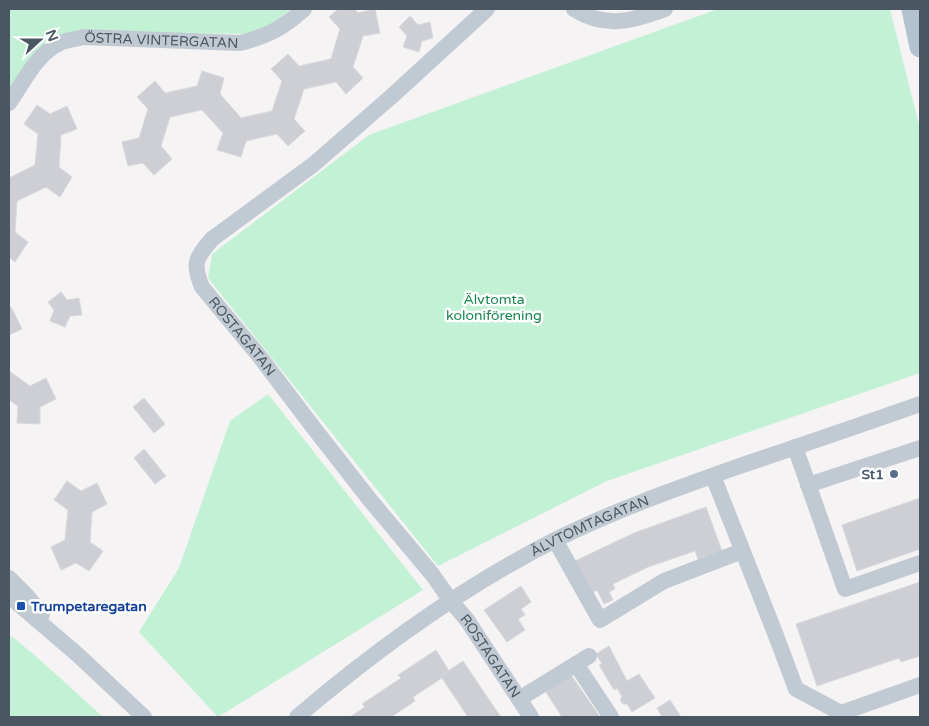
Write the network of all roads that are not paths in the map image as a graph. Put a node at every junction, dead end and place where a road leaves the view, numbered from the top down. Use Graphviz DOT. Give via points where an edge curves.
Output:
graph roads {
  1 [pos="304,9"];
  2 [pos="487,9"];
  3 [pos="574,9"];
  4 [pos="665,9"];
  5 [pos="912,9"];
  6 [pos="920,47"];
  7 [pos="9,103"];
  8 [pos="920,404"];
  9 [pos="795,447"];
  10 [pos="920,448"];
  11 [pos="713,476"];
  12 [pos="808,485"];
  13 [pos="555,540"];
  14 [pos="742,551"];
  15 [pos="920,563"];
  16 [pos="9,578"];
  17 [pos="9,596"];
  18 [pos="451,601"];
  19 [pos="78,655"];
  20 [pos="920,685"];
  21 [pos="519,699"];
  22 [pos="144,717"];
  23 [pos="298,717"];
  24 [pos="531,717"];
  25 [pos="611,717"];
  1 -- 7 [label="street, ÖSTRA VINTERGATAN" via="281,28 240,43 84,37 61,43 33,66"];
  2 -- 18 [label="street, ROSTAGATAN" via="314,164 212,239 196,264 202,287"];
  3 -- 4 [label="street" via="607,21 622,21"];
  5 -- 6 [label="main road"];
  8 -- 9 [label="street, ÄLVTOMTAGATAN"];
  9 -- 11 [label="street, ÄLVTOMTAGATAN"];
  9 -- 12 [label="street"];
  10 -- 12 [label="street"];
  11 -- 13 [label="street, ÄLVTOMTAGATAN"];
  11 -- 14 [label="street"];
  12 -- 15 [label="street" via="845,589"];
  13 -- 14 [label="street" via="600,620 664,581"];
  13 -- 18 [label="street, ÄLVTOMTAGATAN"];
  14 -- 20 [label="street" via="796,689 842,712"];
  16 -- 19 [label="street"];
  17 -- 19 [label="street"];
  18 -- 21 [label="street, ROSTAGATAN"];
  18 -- 23 [label="street, ÄLVTOMTAGATAN" via="375,655"];
  19 -- 22 [label="street"];
  21 -- 24 [label="street, ROSTAGATAN"];
  21 -- 25 [label="street" via="583,660"];
}
